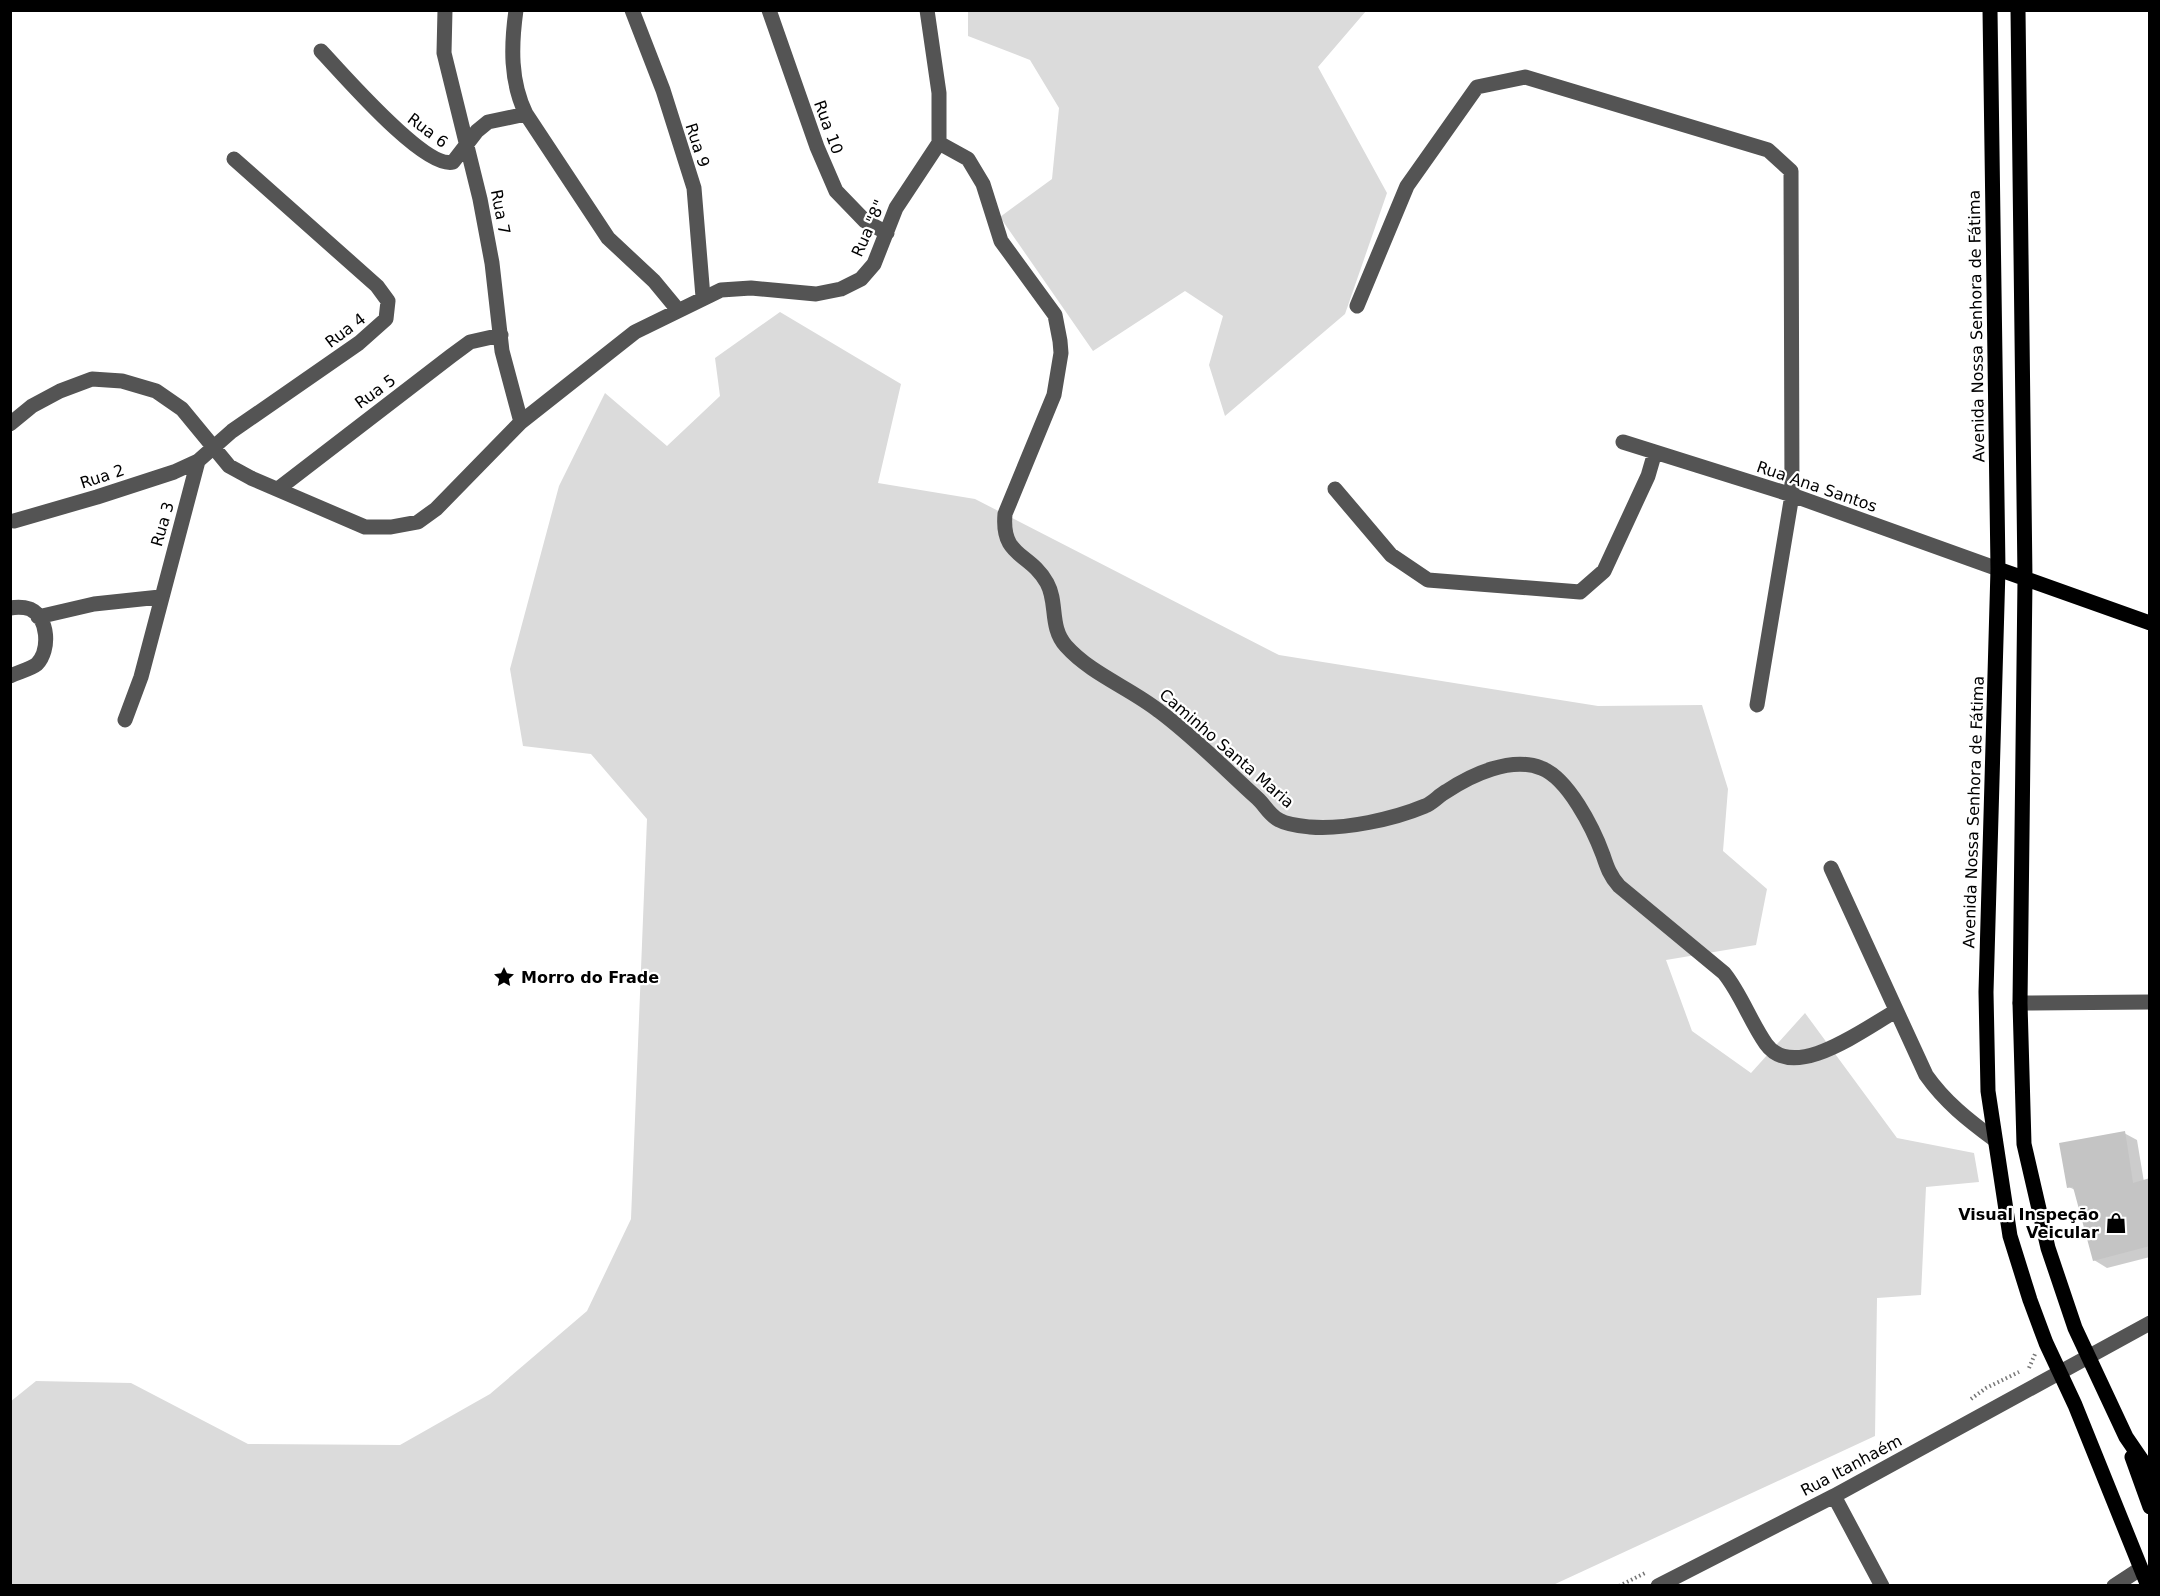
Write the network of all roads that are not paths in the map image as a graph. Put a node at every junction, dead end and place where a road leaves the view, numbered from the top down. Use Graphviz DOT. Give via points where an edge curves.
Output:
graph roads {
  1 [pos="445,10"];
  2 [pos="516,10"];
  3 [pos="632,10"];
  4 [pos="769,10"];
  5 [pos="927,10"];
  6 [pos="1990,10"];
  7 [pos="2018,10"];
  8 [pos="321,51"];
  9 [pos="526,114"];
  10 [pos="939,143"];
  11 [pos="467,147"];
  12 [pos="234,159"];
  13 [pos="887,233"];
  14 [pos="704,297"];
  15 [pos="1357,306"];
  16 [pos="678,310"];
  17 [pos="501,335"];
  18 [pos="521,422"];
  19 [pos="10,424"];
  20 [pos="1623,442"];
  21 [pos="214,446"];
  22 [pos="1655,452"];
  23 [pos="198,461"];
  24 [pos="278,489"];
  25 [pos="1335,489"];
  26 [pos="1792,495"];
  27 [pos="14,521"];
  28 [pos="1998,569"];
  29 [pos="2025,579"];
  30 [pos="160,597"];
  31 [pos="10,608"];
  32 [pos="38,617"];
  33 [pos="2150,623"];
  34 [pos="10,676"];
  35 [pos="1757,705"];
  36 [pos="125,720"];
  37 [pos="1831,868"];
  38 [pos="2150,1002"];
  39 [pos="2020,1003"];
  40 [pos="1896,1011"];
  41 [pos="1995,1140"];
  42 [pos="2150,1323"];
  43 [pos="2088,1355"];
  44 [pos="2059,1371"];
  45 [pos="2126,1437"];
  46 [pos="2150,1472"];
  47 [pos="1834,1496"];
  48 [pos="2150,1507"];
  49 [pos="2140,1569"];
  50 [pos="1658,1586"];
  51 [pos="1882,1586"];
  52 [pos="2114,1586"];
  53 [pos="2148,1586"];
  1 -- 11 [label="street, Rua 7" via="444,53"];
  2 -- 9 [label="street" via="514,78"];
  3 -- 14 [label="street, Rua 9" via="694,188"];
  4 -- 13 [label="street, Rua 10" via="836,191 865,221"];
  5 -- 10 [label="street" via="939,93"];
  6 -- 28 [label="main road, Avenida Nossa Senhora de Fátima"];
  7 -- 29 [label="main road"];
  8 -- 11 [label="street, Rua 6" via="394,127 435,160 453,162"];
  9 -- 11 [label="street, Rua 6" via="488,122"];
  9 -- 16 [label="street" via="608,237"];
  10 -- 13 [label="street, Rua \"8\"" via="896,208"];
  10 -- 40 [label="street, Caminho Santa Maria" via="968,159 983,184 1001,242 1055,315 1061,353 1059,376 1046,421 1005,514 1004,529 1008,543 1046,581 1053,595 1058,634 1067,646 1162,713 1218,761 1269,813 1293,825 1313,827 1395,817 1427,805 1494,767 1540,768 1565,786 1618,886 1724,973 1774,1054 1787,1059 1817,1055"];
  11 -- 17 [label="street, Rua 7" via="487,232"];
  12 -- 21 [label="street, Rua 4" via="377,286 388,301 388,311 380,327"];
  13 -- 14 [label="street, Rua \"8\"" via="874,264 861,279 841,289 816,294 751,288 721,290"];
  14 -- 16 [label="street, Rua \"8\""];
  15 -- 26 [label="street" via="1407,186 1477,87 1525,77 1768,150 1791,171"];
  16 -- 18 [label="street, Rua \"8\"" via="636,332"];
  17 -- 18 [label="street, Rua 7"];
  17 -- 24 [label="street, Rua 5" via="470,342"];
  18 -- 24 [label="street, Rua \"8\"" via="436,509 418,522 365,527"];
  19 -- 21 [label="street, Rua \"8\"" via="60,391 92,379 122,381 156,391 182,409"];
  20 -- 22 [label="street, Rua Ana Santos"];
  21 -- 23 [label="street, Rua 4"];
  21 -- 24 [label="street, Rua \"8\"" via="229,466"];
  22 -- 25 [label="street" via="1648,476 1604,571 1580,592 1428,580 1391,555"];
  22 -- 26 [label="street, Rua Ana Santos"];
  23 -- 27 [label="street, Rua 2" via="174,472"];
  23 -- 30 [label="street, Rua 3"];
  26 -- 28 [label="street, Rua Ana Santos"];
  26 -- 35 [label="street"];
  28 -- 29 [label="main road"];
  28 -- 41 [label="main road, Avenida Nossa Senhora de Fátima" via="1986,992 1988,1091"];
  29 -- 33 [label="main road"];
  29 -- 39 [label="main road"];
  30 -- 32 [label="street" via="124,599"];
  30 -- 36 [label="street, Rua 3" via="141,677"];
  31 -- 32 [label="street" via="30,609"];
  32 -- 34 [label="street" via="46,635 44,653 36,665"];
  37 -- 40 [label="street"];
  38 -- 39 [label="street"];
  39 -- 43 [label="main road" via="2024,1144 2048,1248 2075,1329"];
  40 -- 41 [label="street" via="1915,1055 1940,1095"];
  41 -- 44 [label="main road, Avenida Nossa Senhora de Fátima" via="2010,1236"];
  42 -- 43 [label="street, Rua Itanhaém"];
  43 -- 44 [label="street, Rua Itanhaém"];
  43 -- 45 [label="main road"];
  44 -- 47 [label="street, Rua Itanhaém"];
  44 -- 49 [label="main road, Avenida Nossa Senhora de Fátima"];
  45 -- 46 [label="main road"];
  45 -- 48 [label="main road"];
  47 -- 50 [label="street, Rua Itanhaém"];
  47 -- 51 [label="street"];
  49 -- 52 [label="street"];
  49 -- 53 [label="main road, Avenida Nossa Senhora de Fátima"];
}
